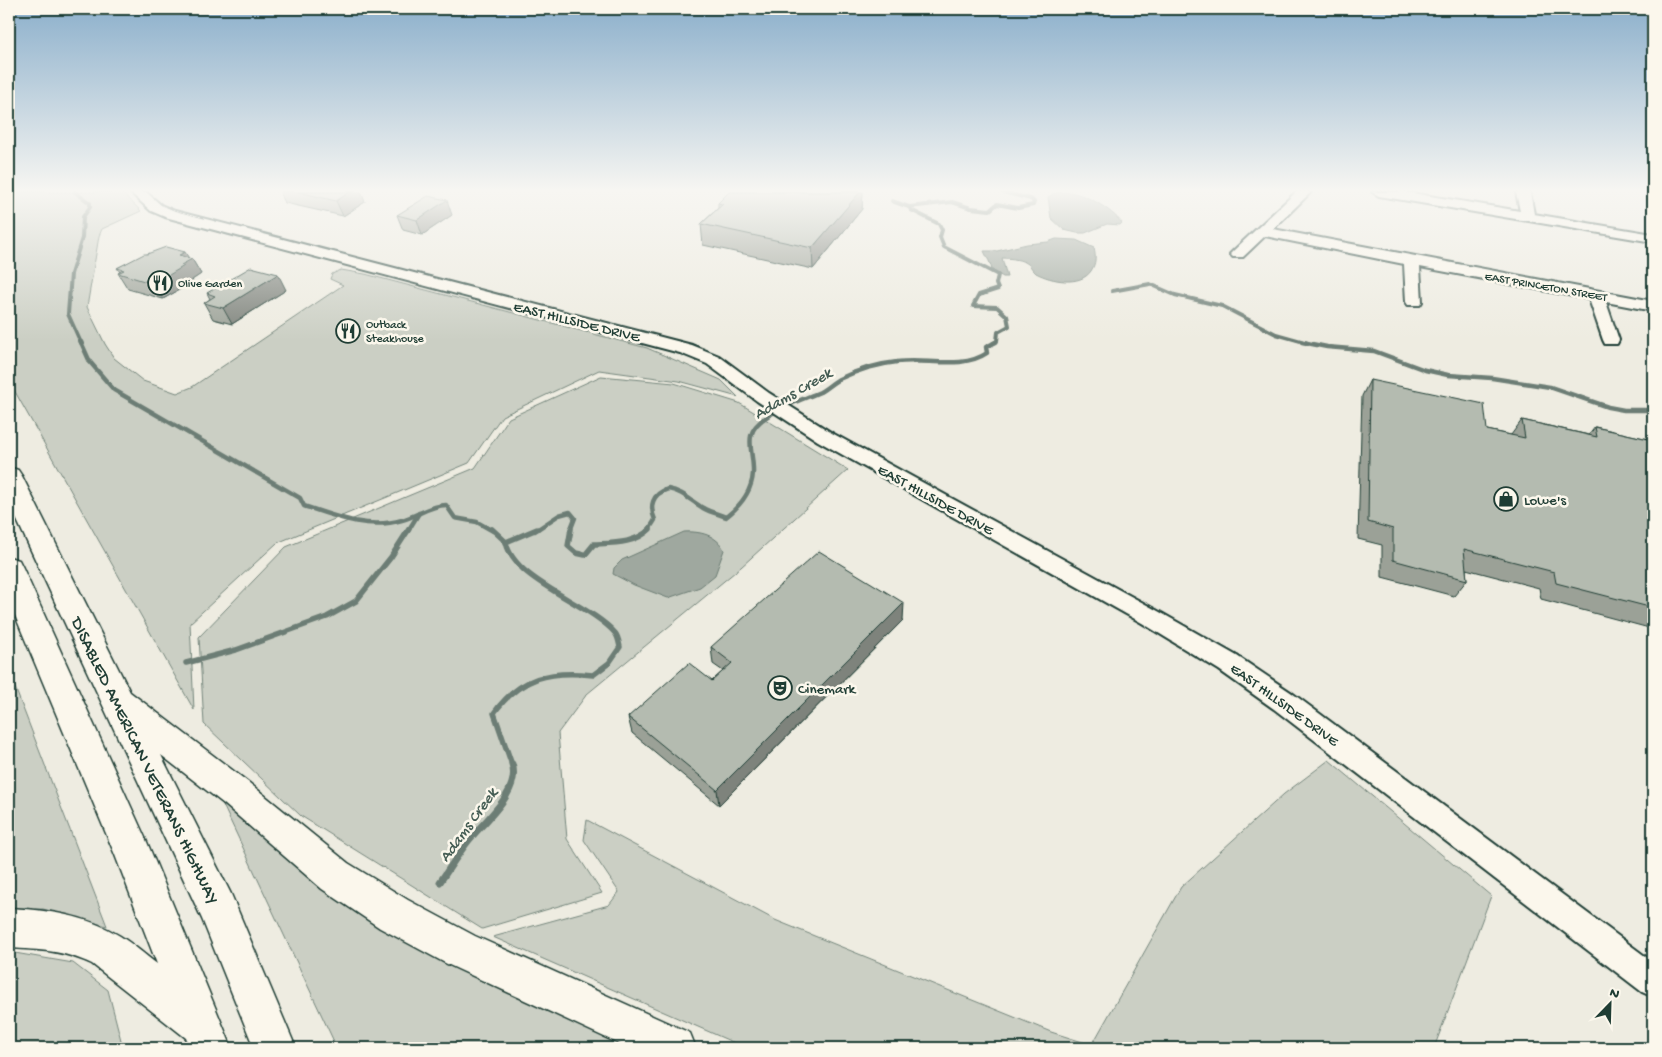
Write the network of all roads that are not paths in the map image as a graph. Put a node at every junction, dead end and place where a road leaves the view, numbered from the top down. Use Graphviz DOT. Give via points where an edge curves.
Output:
graph roads {
  1 [pos="275,241"];
  2 [pos="1252,241"];
  3 [pos="1305,241"];
  4 [pos="1238,254"];
  5 [pos="1412,262"];
  6 [pos="1596,295"];
  7 [pos="1414,302"];
  8 [pos="1653,306"];
  9 [pos="1610,340"];
  10 [pos="9,476"];
  11 [pos="9,568"];
  12 [pos="116,700"];
  13 [pos="9,928"];
  14 [pos="1653,981"];
  15 [pos="207,1037"];
  16 [pos="275,1048"];
  17 [pos="675,1048"];
  1 -- 14 [label="street, EAST HILLSIDE DRIVE" via="686,348 713,360 799,421 1228,663 1290,706"];
  2 -- 4 [label="street"];
  3 -- 5 [label="street, EAST PRINCETON STREET"];
  5 -- 6 [label="street, EAST PRINCETON STREET"];
  5 -- 7 [label="street"];
  6 -- 8 [label="street, EAST PRINCETON STREET"];
  6 -- 9 [label="street"];
  10 -- 12 [label="highway, DISABLED AMERICAN VETERANS HIGHWAY"];
  11 -- 15 [label="highway" via="134,855"];
  12 -- 16 [label="highway, DISABLED AMERICAN VETERANS HIGHWAY" via="217,908"];
  12 -- 17 [label="highway" via="236,793 335,876 394,914 461,950"];
  13 -- 15 [label="highway" via="54,931 78,937 106,950"];
}
